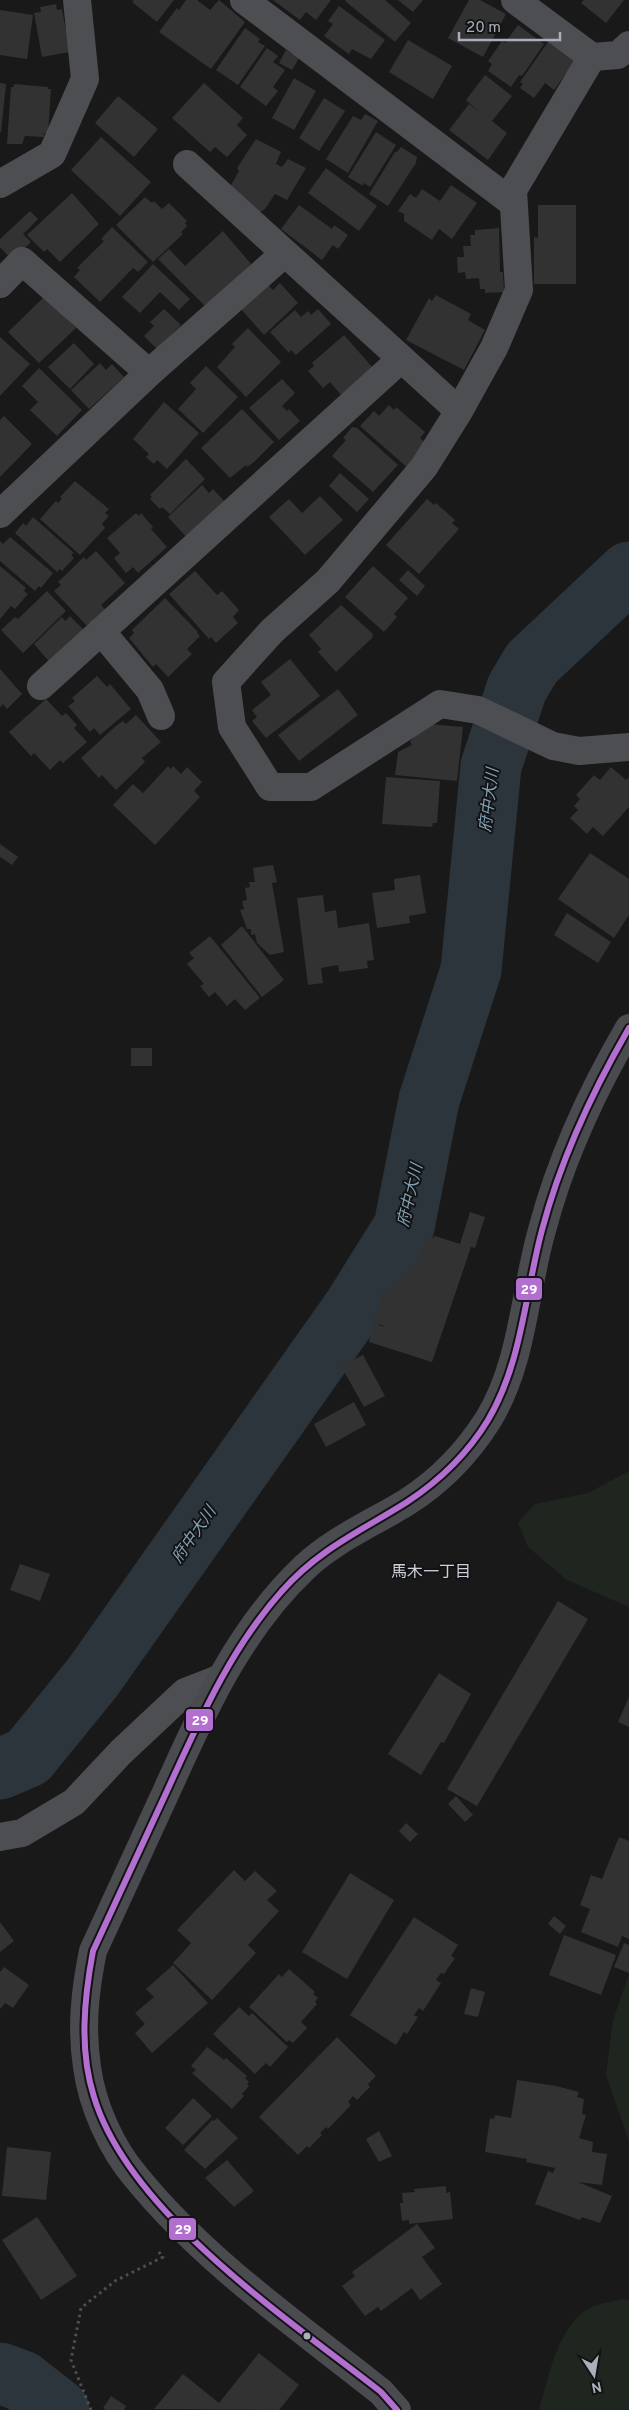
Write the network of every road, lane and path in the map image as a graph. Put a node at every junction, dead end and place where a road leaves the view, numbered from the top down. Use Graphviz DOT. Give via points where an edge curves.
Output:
graph roads {
  1 [pos="77,0"];
  2 [pos="244,0"];
  3 [pos="515,0"];
  4 [pos="629,45"];
  5 [pos="592,57"];
  6 [pos="188,164"];
  7 [pos="0,184"];
  8 [pos="513,203"];
  9 [pos="285,253"];
  10 [pos="0,284"];
  11 [pos="401,358"];
  12 [pos="149,373"];
  13 [pos="459,411"];
  14 [pos="0,514"];
  15 [pos="101,631"];
  16 [pos="41,686"];
  17 [pos="161,716"];
  18 [pos="629,747"];
  19 [pos="629,1028"];
  20 [pos="221,1678"];
  21 [pos="0,1837"];
  22 [pos="163,2257"];
  23 [pos="91,2410"];
  24 [pos="397,2410"];
  1 -- 7 [label="street" via="85,79 52,154"];
  2 -- 8 [label="street"];
  3 -- 5 [label="street"];
  4 -- 5 [label="street" via="618,55"];
  5 -- 8 [label="street" via="512,190"];
  6 -- 9 [label="street"];
  8 -- 13 [label="street" via="519,290 494,348"];
  9 -- 11 [label="street"];
  9 -- 12 [label="street"];
  10 -- 12 [label="street" via="22,261"];
  11 -- 13 [label="street"];
  11 -- 15 [label="street"];
  12 -- 14 [label="street"];
  13 -- 18 [label="street" via="424,467 328,581 272,631 226,682 232,726 270,788 311,787 440,704 478,710 553,746 579,751"];
  15 -- 16 [label="street"];
  15 -- 17 [label="street" via="150,690"];
  19 -- 20 [label="main road" via="591,1096 554,1186 517,1346 505,1383 488,1418 466,1451 438,1479 306,1565 252,1630"];
  20 -- 21 [label="street" via="185,1692 74,1802 22,1833"];
  20 -- 24 [label="main road" via="199,1719 93,1951 85,1990 83,2029 87,2069 97,2107 113,2143 161,2206 236,2275 381,2392"];
  22 -- 23 [label="path" via="115,2281 80,2308 71,2360"];
}
